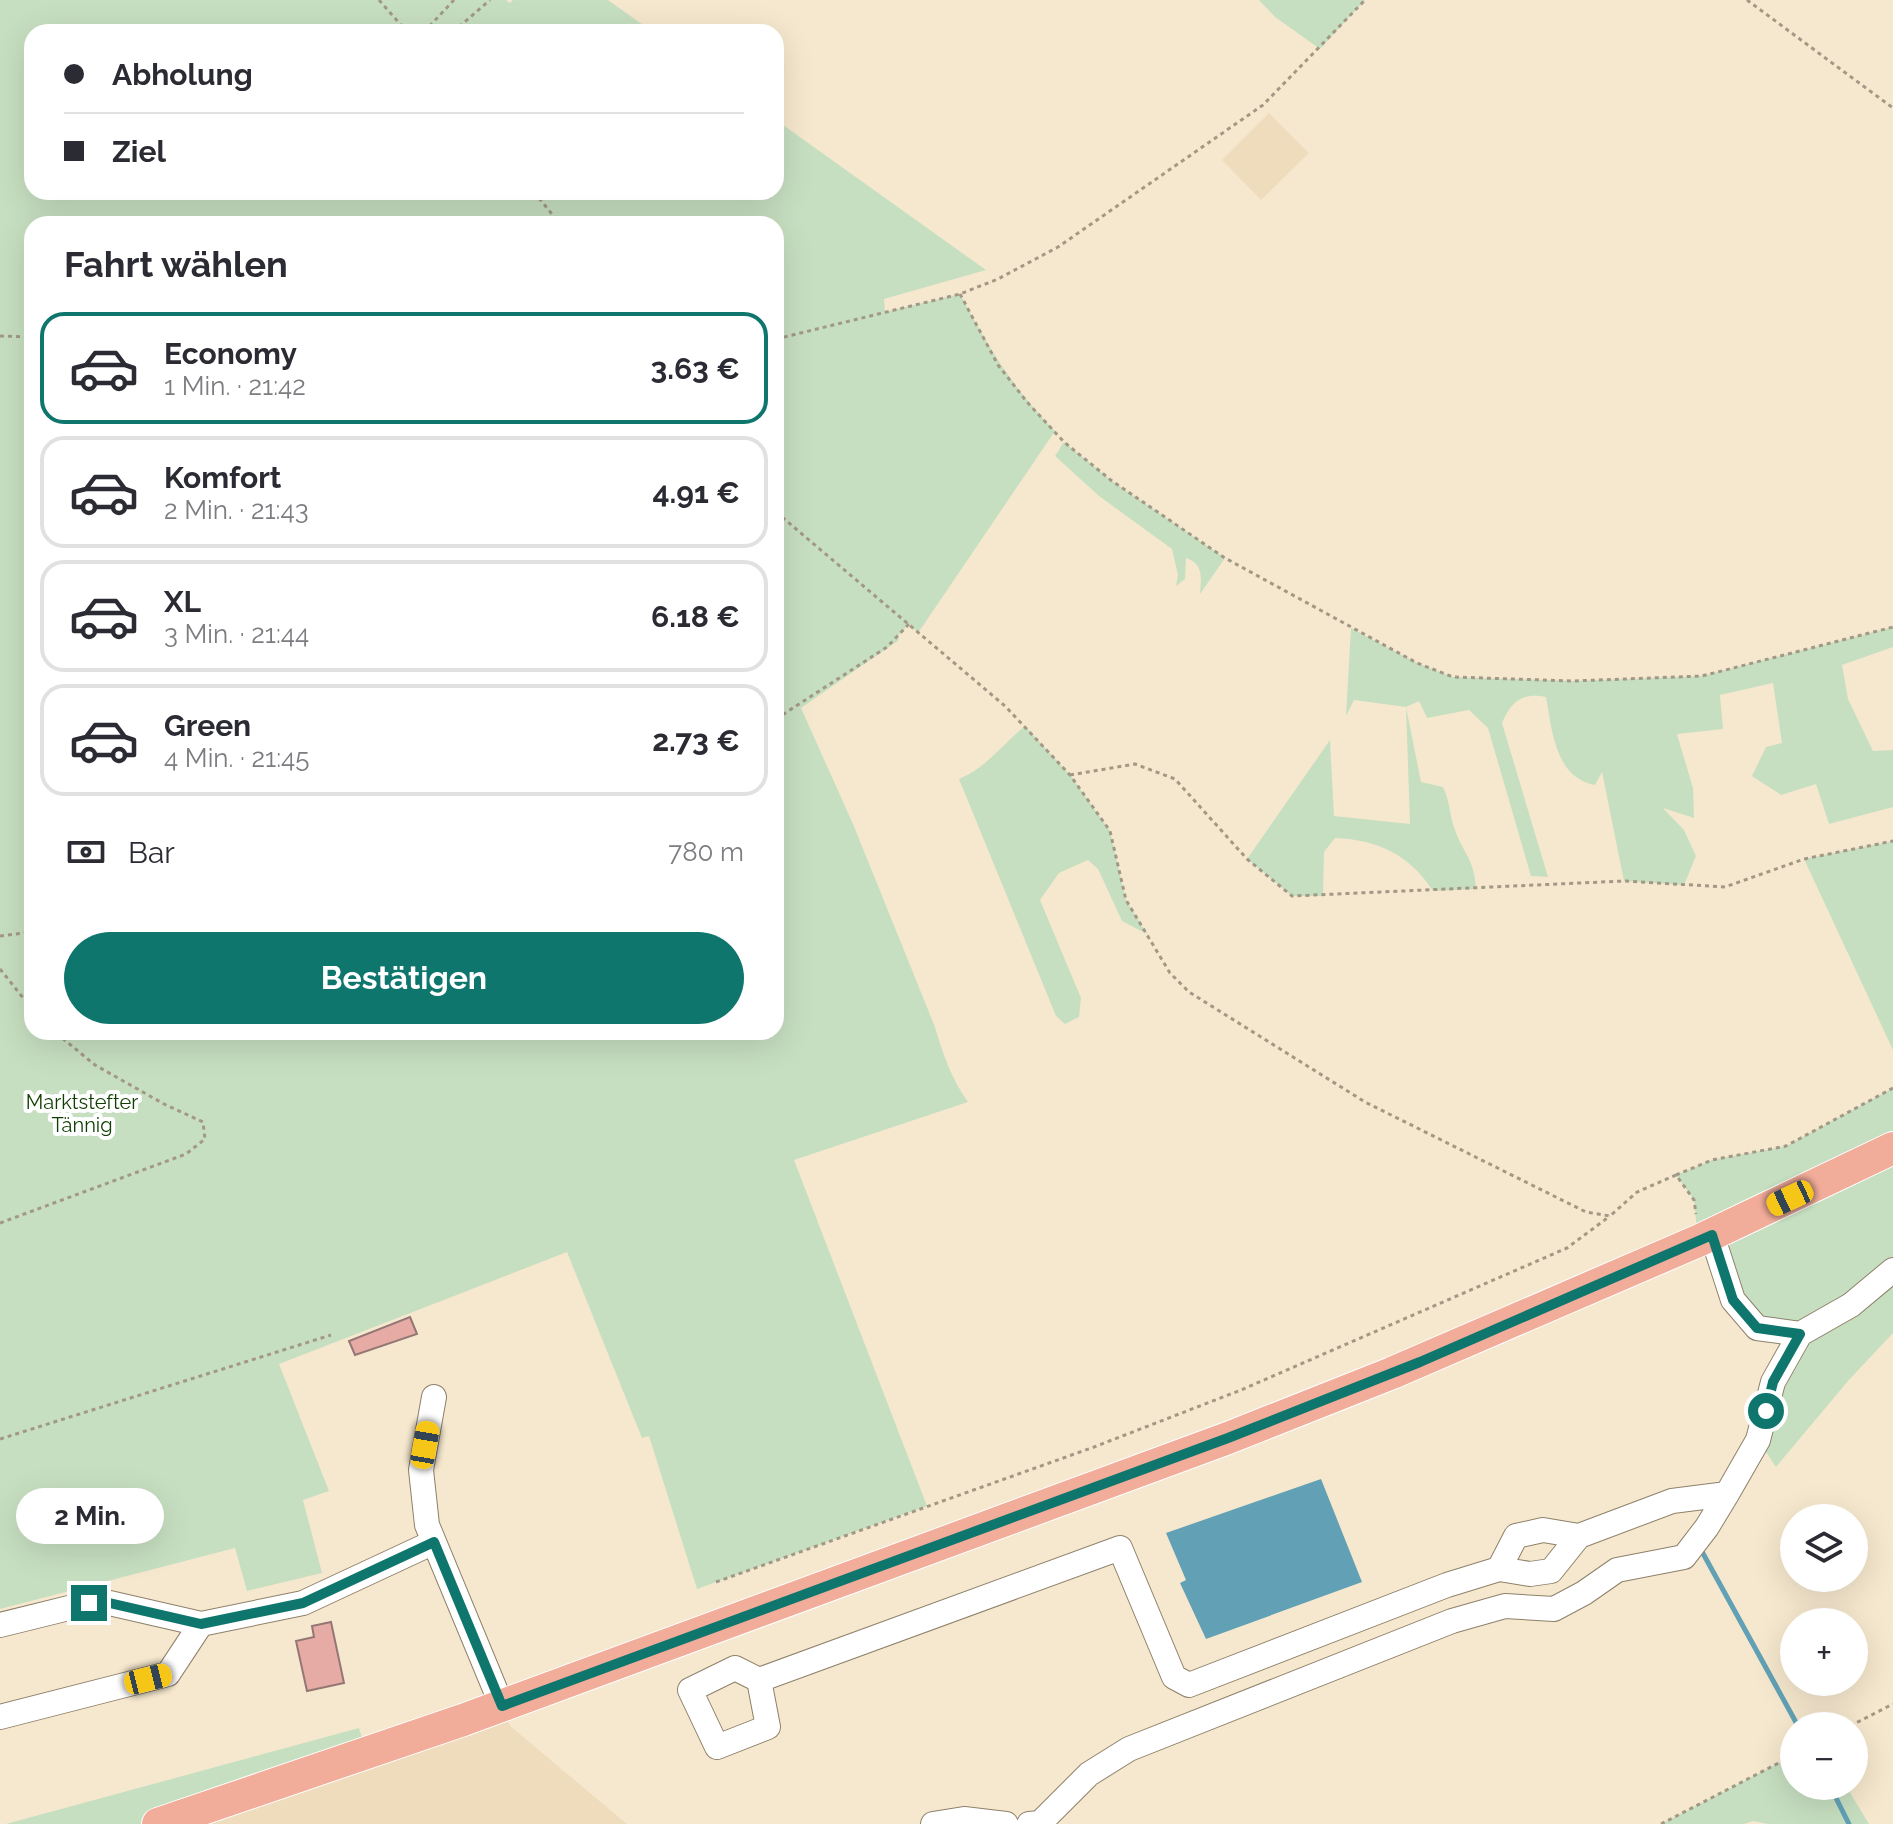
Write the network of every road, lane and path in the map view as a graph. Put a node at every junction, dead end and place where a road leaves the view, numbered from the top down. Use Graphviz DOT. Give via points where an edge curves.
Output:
graph roads {
  1 [pos="379,0"];
  2 [pos="454,0"];
  3 [pos="490,0"];
  4 [pos="1365,0"];
  5 [pos="1747,0"];
  6 [pos="400,24"];
  7 [pos="432,24"];
  8 [pos="462,24"];
  9 [pos="1893,108"];
  10 [pos="540,200"];
  11 [pos="554,216"];
  12 [pos="960,294"];
  13 [pos="0,336"];
  14 [pos="24,337"];
  15 [pos="784,337"];
  16 [pos="784,519"];
  17 [pos="909,624"];
  18 [pos="1893,627"];
  19 [pos="784,714"];
  20 [pos="1070,775"];
  21 [pos="1893,841"];
  22 [pos="24,933"];
  23 [pos="0,936"];
  24 [pos="0,969"];
  25 [pos="24,999"];
  26 [pos="65,1040"];
  27 [pos="1893,1088"];
  28 [pos="1893,1148"];
  29 [pos="1676,1175"];
  30 [pos="1610,1216"];
  31 [pos="0,1223"];
  32 [pos="1705,1238"];
  33 [pos="1893,1270"];
  34 [pos="1800,1334"];
  35 [pos="331,1335"];
  36 [pos="434,1397"];
  37 [pos="0,1439"];
  38 [pos="1727,1494"];
  39 [pos="1579,1536"];
  40 [pos="434,1542"];
  41 [pos="1499,1569"];
  42 [pos="716,1582"];
  43 [pos="201,1624"];
  44 [pos="0,1625"];
  45 [pos="759,1680"];
  46 [pos="1893,1704"];
  47 [pos="502,1706"];
  48 [pos="0,1717"];
  49 [pos="1868,1717"];
  50 [pos="1780,1762"];
  51 [pos="158,1824"];
  52 [pos="933,1824"];
  53 [pos="1006,1824"];
  54 [pos="1029,1824"];
  55 [pos="1661,1824"];
  1 -- 6 [label="path"];
  2 -- 7 [label="path"];
  3 -- 8 [label="path"];
  4 -- 12 [label="path" via="1263,105 1058,247"];
  5 -- 9 [label="path"];
  10 -- 11 [label="path"];
  12 -- 15 [label="path"];
  12 -- 18 [label="path" via="998,365 1027,402 1064,442 1112,481 1225,558 1417,663 1453,677 1573,681 1702,676"];
  13 -- 14 [label="path"];
  16 -- 17 [label="path"];
  17 -- 19 [label="path" via="887,647"];
  17 -- 20 [label="path" via="1005,706"];
  20 -- 21 [label="path" via="1135,764 1175,779 1247,859 1292,896 1624,881 1725,887 1804,859"];
  20 -- 30 [label="path" via="1110,831 1126,900 1170,973 1189,992 1365,1102 1586,1212"];
  22 -- 23 [label="path"];
  24 -- 25 [label="path"];
  26 -- 31 [label="path" via="118,1079 203,1122 205,1139 186,1154"];
  27 -- 29 [label="path" via="1786,1146 1712,1160"];
  28 -- 32 [label="main road"];
  29 -- 30 [label="path" via="1637,1192"];
  29 -- 32 [label="path" via="1694,1200"];
  30 -- 42 [label="path" via="1567,1248 1241,1390"];
  32 -- 34 [label="street" via="1733,1300 1757,1328"];
  32 -- 47 [label="main road" via="1228,1438"];
  33 -- 34 [label="street" via="1851,1305"];
  34 -- 38 [label="street" via="1773,1382 1758,1440"];
  35 -- 37 [label="path"];
  36 -- 40 [label="street" via="421,1470"];
  38 -- 39 [label="street" via="1672,1501"];
  38 -- 54 [label="street" via="1684,1557 1617,1570 1554,1609 1505,1606 1452,1621 1129,1749 1089,1774 1040,1823"];
  39 -- 41 [label="street" via="1551,1571"];
  39 -- 41 [label="street" via="1543,1530 1516,1536"];
  40 -- 43 [label="street" via="303,1603"];
  40 -- 47 [label="street"];
  41 -- 45 [label="street" via="1189,1685 1174,1677 1120,1548"];
  43 -- 44 [label="street" via="105,1602"];
  43 -- 48 [label="street" via="168,1674"];
  46 -- 49 [label="path"];
  47 -- 51 [label="main road"];
  50 -- 55 [label="path"];
  52 -- 53 [label="street" via="964,1819"];
}
